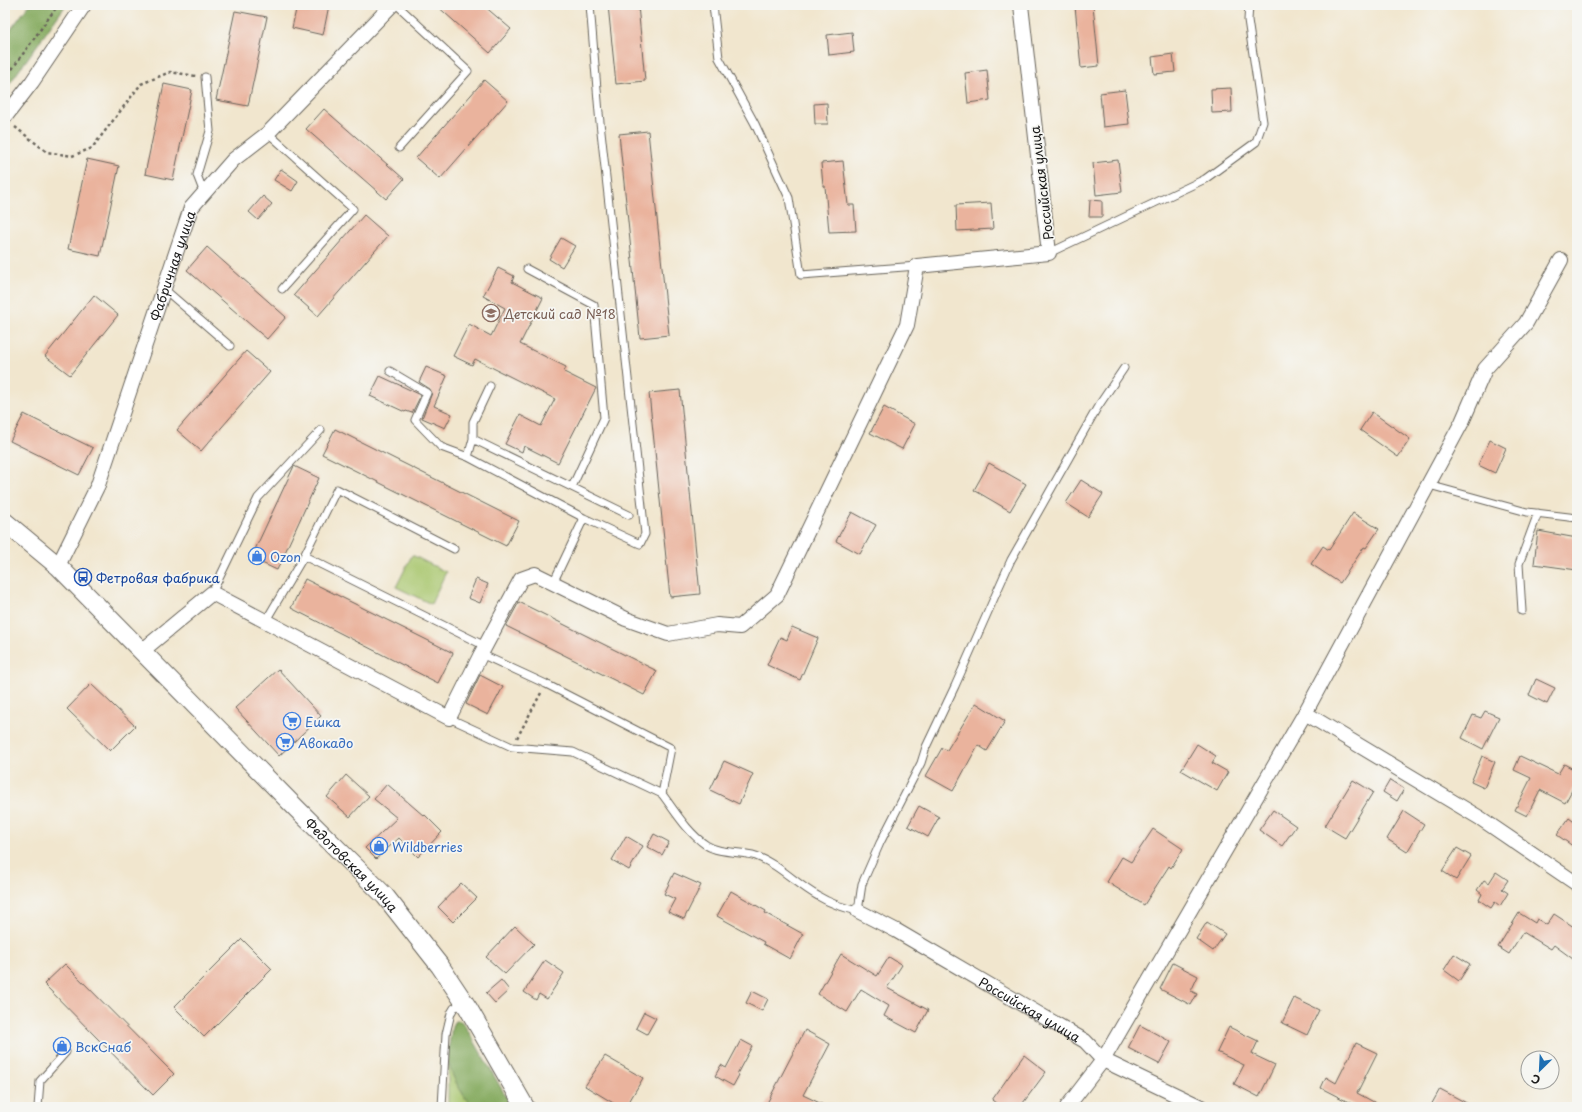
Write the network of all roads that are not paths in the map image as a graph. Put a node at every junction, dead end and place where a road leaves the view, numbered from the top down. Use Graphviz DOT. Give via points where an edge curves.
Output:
graph roads {
  1 [pos="84,5"];
  2 [pos="392,5"];
  3 [pos="397,5"];
  4 [pos="590,5"];
  5 [pos="713,5"];
  6 [pos="1021,5"];
  7 [pos="1249,5"];
  8 [pos="205,77"];
  9 [pos="10,122"];
  10 [pos="268,133"];
  11 [pos="399,148"];
  12 [pos="204,193"];
  13 [pos="1049,253"];
  14 [pos="1561,260"];
  15 [pos="917,266"];
  16 [pos="527,269"];
  17 [pos="164,289"];
  18 [pos="282,289"];
  19 [pos="230,346"];
  20 [pos="1124,368"];
  21 [pos="390,371"];
  22 [pos="490,386"];
  23 [pos="321,430"];
  24 [pos="473,439"];
  25 [pos="468,457"];
  26 [pos="1428,485"];
  27 [pos="572,487"];
  28 [pos="1538,513"];
  29 [pos="629,515"];
  30 [pos="584,518"];
  31 [pos="1577,518"];
  32 [pos="5,522"];
  33 [pos="454,549"];
  34 [pos="304,556"];
  35 [pos="58,566"];
  36 [pos="553,584"];
  37 [pos="212,593"];
  38 [pos="1522,610"];
  39 [pos="265,622"];
  40 [pos="483,650"];
  41 [pos="142,651"];
  42 [pos="1305,713"];
  43 [pos="449,718"];
  44 [pos="662,794"];
  45 [pos="1577,884"];
  46 [pos="858,911"];
  47 [pos="464,1002"];
  48 [pos="66,1052"];
  49 [pos="1103,1060"];
  50 [pos="38,1107"];
  51 [pos="442,1107"];
  52 [pos="525,1107"];
  53 [pos="1067,1107"];
  54 [pos="1200,1107"];
  1 -- 9 [label="street" via="32,82"];
  2 -- 10 [label="street, Фабричная улица"];
  3 -- 11 [label="lane" via="468,72"];
  4 -- 30 [label="lane" via="599,113 645,534 640,544"];
  5 -- 15 [label="lane" via="719,58 755,124 789,198 802,276"];
  6 -- 13 [label="street, Российская улица"];
  7 -- 13 [label="lane" via="1248,20 1263,122 1256,142 1204,179"];
  8 -- 12 [label="lane" via="210,131 197,174"];
  10 -- 12 [label="street, Фабричная улица" via="233,160"];
  10 -- 18 [label="lane" via="353,209"];
  12 -- 17 [label="street, Фабричная улица" via="191,208"];
  13 -- 15 [label="street, Российская улица"];
  14 -- 26 [label="street" via="1526,323 1485,369 1462,422"];
  15 -- 36 [label="street" via="907,325 777,595 740,627 717,625 668,634 626,619"];
  16 -- 27 [label="lane" via="594,305 604,418"];
  17 -- 19 [label="lane"];
  17 -- 35 [label="street, Фабричная улица" via="98,485"];
  20 -- 46 [label="lane" via="1097,408 1011,560 921,763 862,884"];
  21 -- 25 [label="lane" via="427,393 415,420 442,447"];
  22 -- 24 [label="lane" via="473,422"];
  23 -- 37 [label="lane" via="258,498"];
  24 -- 25 [label="lane"];
  24 -- 27 [label="lane"];
  25 -- 30 [label="lane"];
  26 -- 28 [label="lane"];
  26 -- 42 [label="street"];
  27 -- 29 [label="lane"];
  28 -- 31 [label="lane"];
  28 -- 38 [label="lane" via="1519,564"];
  30 -- 36 [label="lane"];
  32 -- 35 [label="street, Федотовская улица"];
  33 -- 34 [label="lane" via="337,489"];
  34 -- 39 [label="lane"];
  34 -- 40 [label="lane"];
  35 -- 41 [label="street, Федотовская улица"];
  36 -- 40 [label="street" via="535,574 521,579"];
  37 -- 39 [label="street"];
  37 -- 41 [label="street"];
  39 -- 43 [label="street"];
  40 -- 43 [label="street"];
  40 -- 44 [label="lane" via="671,748"];
  41 -- 47 [label="street, Федотовская улица" via="385,896 440,966"];
  42 -- 45 [label="street" via="1480,818"];
  42 -- 49 [label="street"];
  43 -- 44 [label="lane" via="512,747 573,752"];
  44 -- 46 [label="lane" via="694,836 706,845 716,850 756,856 774,865 817,896 838,906"];
  46 -- 49 [label="street, Российская улица" via="897,931 1085,1041"];
  47 -- 51 [label="lane" via="451,1013 446,1034"];
  47 -- 52 [label="street, Федотовская улица"];
  48 -- 50 [label="lane" via="40,1081"];
  49 -- 53 [label="street"];
  49 -- 54 [label="street, Российская улица"];
}
